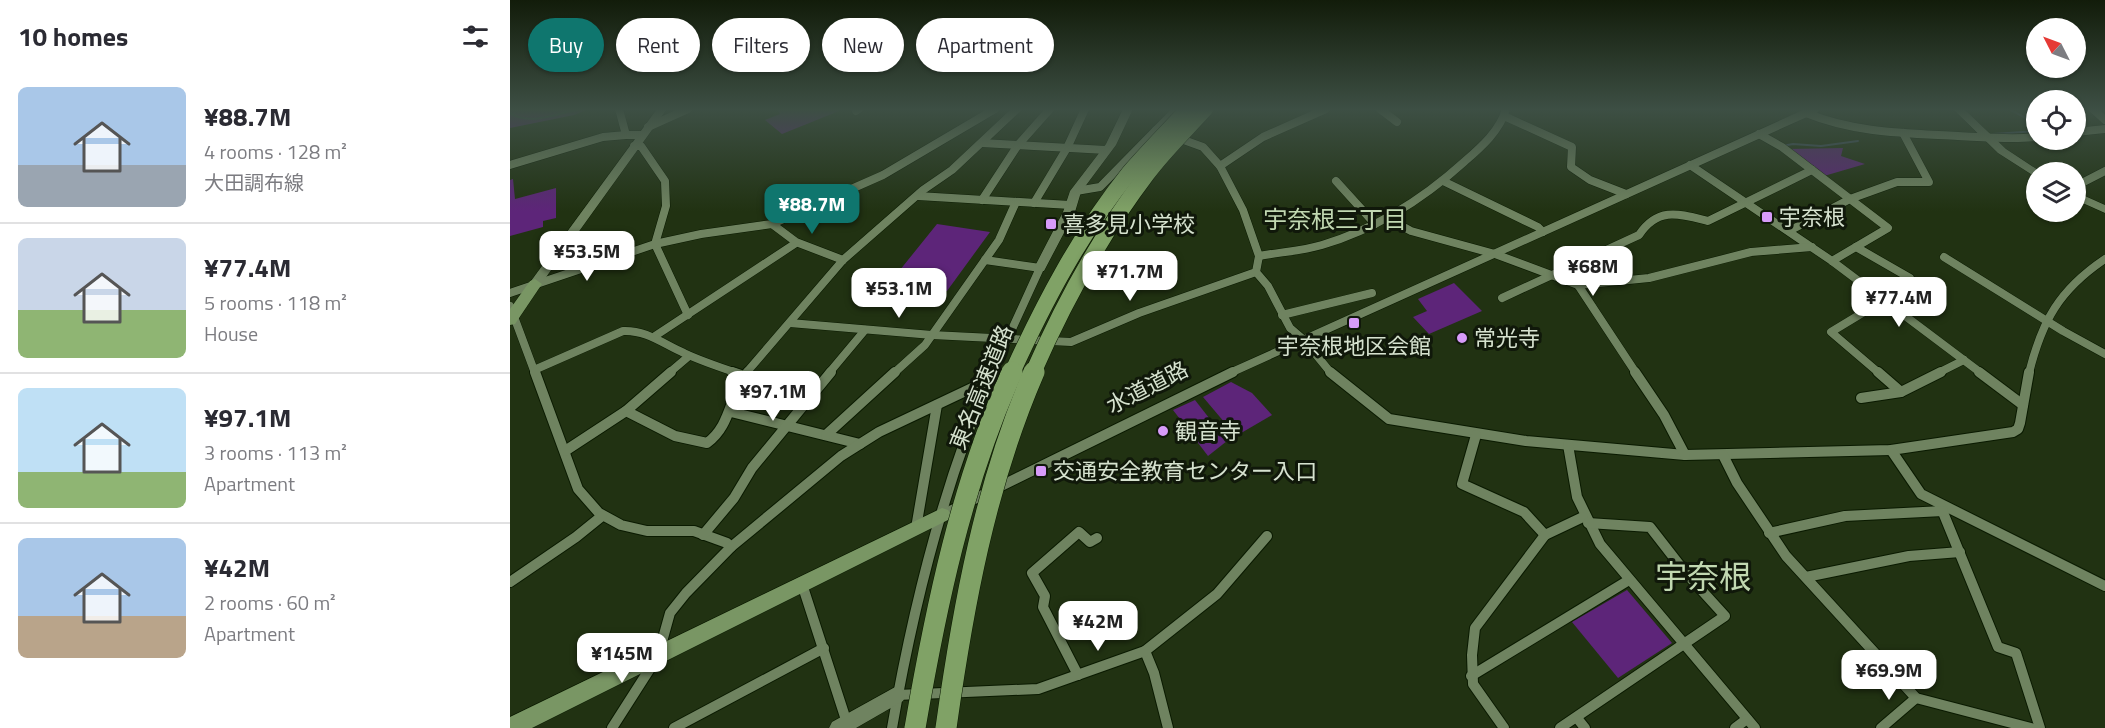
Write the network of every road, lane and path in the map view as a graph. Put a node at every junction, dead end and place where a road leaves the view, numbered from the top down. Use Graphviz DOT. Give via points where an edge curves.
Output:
graph roads {
  1 [pos="583,143"];
  2 [pos="636,143"];
  3 [pos="937,143"];
  4 [pos="981,143"];
  5 [pos="994,143"];
  6 [pos="1069,143"];
  7 [pos="1110,143"];
  8 [pos="1143,143"];
  9 [pos="1156,143"];
  10 [pos="1174,143"];
  11 [pos="1192,143"];
  12 [pos="1254,143"];
  13 [pos="1485,143"];
  14 [pos="1564,143"];
  15 [pos="1739,143"];
  16 [pos="1775,143"];
  17 [pos="1908,143"];
  18 [pos="1995,143"];
  19 [pos="1018,145"];
  20 [pos="634,146"];
  21 [pos="1067,148"];
  22 [pos="1106,150"];
  23 [pos="510,165"];
  24 [pos="1690,165"];
  25 [pos="1220,166"];
  26 [pos="2026,168"];
  27 [pos="1812,170"];
  28 [pos="2105,171"];
  29 [pos="1336,181"];
  30 [pos="1443,181"];
  31 [pos="2086,181"];
  32 [pos="1076,191"];
  33 [pos="1626,194"];
  34 [pos="918,196"];
  35 [pos="1850,199"];
  36 [pos="982,200"];
  37 [pos="2086,200"];
  38 [pos="1016,202"];
  39 [pos="1745,202"];
  40 [pos="1034,203"];
  41 [pos="1070,206"];
  42 [pos="2105,209"];
  43 [pos="1389,219"];
  44 [pos="772,224"];
  45 [pos="1375,224"];
  46 [pos="1789,231"];
  47 [pos="1543,232"];
  48 [pos="796,243"];
  49 [pos="655,244"];
  50 [pos="1856,247"];
  51 [pos="1812,248"];
  52 [pos="1495,254"];
  53 [pos="1259,256"];
  54 [pos="1944,257"];
  55 [pos="2105,259"];
  56 [pos="843,260"];
  57 [pos="985,260"];
  58 [pos="1832,261"];
  59 [pos="1040,268"];
  60 [pos="1256,272"];
  61 [pos="1556,275"];
  62 [pos="535,284"];
  63 [pos="1578,285"];
  64 [pos="510,293"];
  65 [pos="1372,293"];
  66 [pos="1502,298"];
  67 [pos="1884,300"];
  68 [pos="511,314"];
  69 [pos="688,315"];
  70 [pos="1282,315"];
  71 [pos="2045,319"];
  72 [pos="790,323"];
  73 [pos="865,330"];
  74 [pos="932,335"];
  75 [pos="514,336"];
  76 [pos="655,336"];
  77 [pos="1006,339"];
  78 [pos="1304,340"];
  79 [pos="2105,354"];
  80 [pos="688,356"];
  81 [pos="1964,360"];
  82 [pos="534,370"];
  83 [pos="744,376"];
  84 [pos="991,379"];
  85 [pos="1901,392"];
  86 [pos="1861,398"];
  87 [pos="937,405"];
  88 [pos="2023,405"];
  89 [pos="626,411"];
  90 [pos="731,412"];
  91 [pos="787,426"];
  92 [pos="826,435"];
  93 [pos="1476,435"];
  94 [pos="860,444"];
  95 [pos="1568,446"];
  96 [pos="1890,450"];
  97 [pos="565,451"];
  98 [pos="1685,455"];
  99 [pos="1723,455"];
  100 [pos="1941,508"];
  101 [pos="942,515"];
  102 [pos="602,516"];
  103 [pos="1586,520"];
  104 [pos="916,528"];
  105 [pos="1769,533"];
  106 [pos="703,535"];
  107 [pos="1545,535"];
  108 [pos="1267,536"];
  109 [pos="1097,538"];
  110 [pos="731,548"];
  111 [pos="1960,552"];
  112 [pos="1806,577"];
  113 [pos="1629,580"];
  114 [pos="510,582"];
  115 [pos="802,584"];
  116 [pos="2105,586"];
  117 [pos="1684,645"];
  118 [pos="824,648"];
  119 [pos="1145,651"];
  120 [pos="658,656"];
  121 [pos="1078,675"];
  122 [pos="1471,676"];
  123 [pos="897,695"];
  124 [pos="1916,698"];
  125 [pos="1581,723"];
  126 [pos="1751,724"];
  127 [pos="843,725"];
  128 [pos="2023,727"];
  129 [pos="510,728"];
  130 [pos="612,728"];
  131 [pos="674,728"];
  132 [pos="891,728"];
  133 [pos="915,728"];
  134 [pos="946,728"];
  135 [pos="1168,728"];
  136 [pos="1504,728"];
  137 [pos="1560,728"];
  138 [pos="1735,728"];
  139 [pos="1881,728"];
  140 [pos="2040,728"];
  1 -- 23 [label="street"];
  2 -- 20 [label="street"];
  3 -- 44 [label="street" via="883,175"];
  4 -- 34 [label="street"];
  5 -- 19 [label="street"];
  6 -- 21 [label="street"];
  7 -- 22 [label="street"];
  8 -- 32 [label="street" via="1100,187"];
  9 -- 133 [label="highway, 東名高速道路, bridge" via="1094,220 1017,356 959,518 928,649"];
  10 -- 134 [label="highway, 東名高速道路, bridge" via="1091,255 1042,350 1004,453 977,551"];
  11 -- 25 [label="street" via="1203,147"];
  12 -- 25 [label="street"];
  13 -- 30 [label="street"];
  14 -- 33 [label="street" via="1572,147 1571,167 1590,180"];
  15 -- 24 [label="street, 水道道路"];
  16 -- 27 [label="street"];
  17 -- 35 [label="street" via="1929,182 1897,182"];
  18 -- 26 [label="street"];
  19 -- 21 [label="street"];
  19 -- 36 [label="street"];
  20 -- 49 [label="street" via="641,146 665,181 666,206"];
  20 -- 62 [label="street"];
  21 -- 22 [label="street"];
  21 -- 40 [label="street"];
  22 -- 32 [label="street"];
  24 -- 33 [label="street, 水道道路"];
  24 -- 39 [label="street"];
  25 -- 53 [label="street" via="1243,210"];
  27 -- 35 [label="street"];
  27 -- 39 [label="street"];
  28 -- 31 [label="street"];
  29 -- 45 [label="street"];
  30 -- 43 [label="street"];
  30 -- 47 [label="street"];
  32 -- 41 [label="street"];
  33 -- 47 [label="street, 水道道路"];
  34 -- 36 [label="street"];
  34 -- 56 [label="street"];
  35 -- 46 [label="street"];
  35 -- 50 [label="street" via="1888,228"];
  36 -- 38 [label="street"];
  37 -- 42 [label="street"];
  38 -- 40 [label="street"];
  38 -- 57 [label="street"];
  39 -- 46 [label="street"];
  39 -- 61 [label="street" via="1708,221 1673,212 1646,224 1639,235"];
  40 -- 41 [label="street"];
  41 -- 59 [label="street"];
  43 -- 45 [label="street"];
  43 -- 52 [label="street" via="1411,231"];
  44 -- 48 [label="street"];
  44 -- 49 [label="street"];
  45 -- 53 [label="street" via="1322,245"];
  46 -- 51 [label="street"];
  47 -- 52 [label="street, 水道道路"];
  48 -- 56 [label="street"];
  48 -- 69 [label="street"];
  49 -- 62 [label="street"];
  49 -- 69 [label="street"];
  50 -- 58 [label="street"];
  50 -- 67 [label="street" via="1910,278 1912,283"];
  51 -- 58 [label="street"];
  51 -- 63 [label="street" via="1751,252 1649,278"];
  52 -- 61 [label="street"];
  52 -- 78 [label="street, 水道道路"];
  53 -- 60 [label="street"];
  54 -- 71 [label="street"];
  55 -- 71 [label="street" via="2074,281"];
  56 -- 72 [label="street"];
  57 -- 59 [label="street"];
  57 -- 74 [label="street"];
  58 -- 67 [label="street"];
  59 -- 77 [label="street"];
  60 -- 70 [label="street" via="1268,285"];
  60 -- 77 [label="street" via="1139,313 1071,342"];
  61 -- 63 [label="street"];
  61 -- 66 [label="street"];
  62 -- 64 [label="street"];
  62 -- 68 [label="main road"];
  63 -- 98 [label="street" via="1664,415"];
  65 -- 70 [label="street"];
  67 -- 81 [label="street"];
  67 -- 85 [label="street" via="1831,332"];
  68 -- 75 [label="street"];
  69 -- 76 [label="street"];
  70 -- 78 [label="street"];
  71 -- 79 [label="street"];
  71 -- 88 [label="street"];
  72 -- 73 [label="street"];
  72 -- 83 [label="street"];
  73 -- 74 [label="street"];
  73 -- 91 [label="street"];
  74 -- 77 [label="street"];
  74 -- 92 [label="street"];
  75 -- 82 [label="street"];
  76 -- 80 [label="street"];
  76 -- 82 [label="street" via="635,329 623,331"];
  77 -- 84 [label="street"];
  78 -- 93 [label="street" via="1341,383 1389,419"];
  78 -- 101 [label="street, 水道道路"];
  80 -- 83 [label="street"];
  80 -- 89 [label="street"];
  81 -- 85 [label="street"];
  81 -- 88 [label="street"];
  82 -- 97 [label="street"];
  83 -- 90 [label="street"];
  84 -- 87 [label="street"];
  84 -- 101 [label="street"];
  85 -- 86 [label="street"];
  87 -- 94 [label="street"];
  87 -- 104 [label="street"];
  88 -- 96 [label="street" via="2018,429 2013,432"];
  89 -- 90 [label="street" via="663,432 707,443 717,437"];
  89 -- 97 [label="street"];
  90 -- 91 [label="street"];
  91 -- 92 [label="street"];
  91 -- 106 [label="street"];
  92 -- 94 [label="street"];
  93 -- 95 [label="street"];
  93 -- 107 [label="street" via="1461,484 1524,512"];
  94 -- 110 [label="street"];
  95 -- 98 [label="street"];
  95 -- 103 [label="street" via="1570,481"];
  96 -- 99 [label="street"];
  96 -- 100 [label="street" via="1922,494"];
  97 -- 102 [label="street" via="578,489"];
  98 -- 99 [label="street"];
  99 -- 105 [label="street"];
  100 -- 105 [label="street" via="1845,516"];
  100 -- 111 [label="street"];
  100 -- 116 [label="street"];
  101 -- 104 [label="main road, 水道道路"];
  101 -- 123 [label="street"];
  102 -- 106 [label="street" via="647,531 694,531"];
  102 -- 114 [label="street"];
  103 -- 107 [label="street"];
  103 -- 113 [label="street"];
  103 -- 117 [label="street" via="1650,527 1725,616"];
  104 -- 115 [label="main road, 水道道路"];
  105 -- 112 [label="street"];
  106 -- 110 [label="street"];
  107 -- 122 [label="street" via="1475,628"];
  108 -- 119 [label="street" via="1217,594"];
  109 -- 121 [label="street" via="1090,542 1079,532 1032,573 1045,596 1043,607"];
  110 -- 120 [label="street" via="670,613"];
  111 -- 112 [label="street" via="1909,556"];
  111 -- 140 [label="street" via="1998,647 2016,653"];
  112 -- 124 [label="street"];
  113 -- 117 [label="street"];
  113 -- 122 [label="street"];
  115 -- 118 [label="street"];
  115 -- 120 [label="main road, 水道道路"];
  117 -- 125 [label="street"];
  117 -- 126 [label="street"];
  118 -- 127 [label="street"];
  118 -- 131 [label="street"];
  119 -- 121 [label="street"];
  119 -- 135 [label="street"];
  120 -- 129 [label="main road, 水道道路"];
  120 -- 130 [label="street"];
  121 -- 123 [label="street" via="1038,689"];
  122 -- 136 [label="street"];
  123 -- 127 [label="street"];
  123 -- 132 [label="street"];
  124 -- 128 [label="street"];
  124 -- 139 [label="street"];
  125 -- 137 [label="street"];
  126 -- 138 [label="street"];
}
